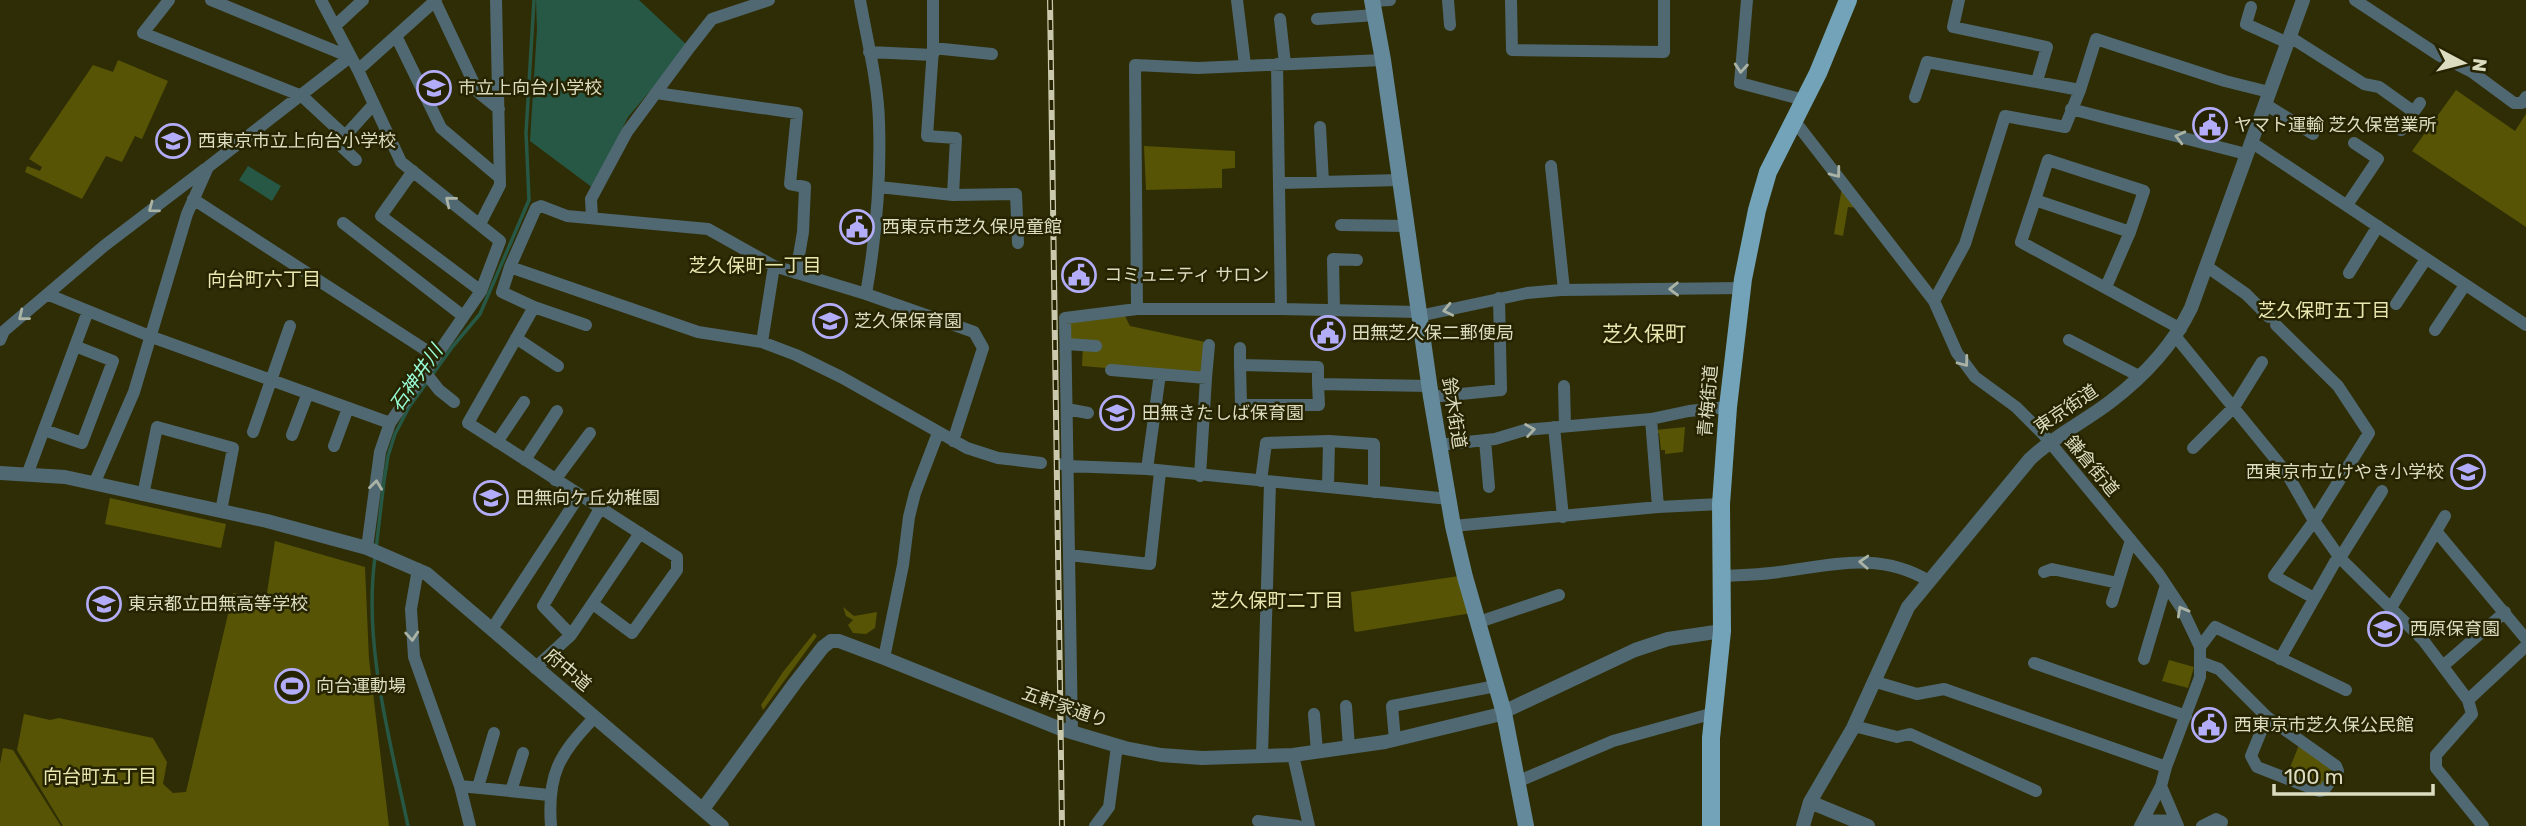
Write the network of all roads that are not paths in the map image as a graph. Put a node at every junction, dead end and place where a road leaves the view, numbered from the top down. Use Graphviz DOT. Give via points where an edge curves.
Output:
graph roads {
  1 [pos="169,0"];
  2 [pos="211,0"];
  3 [pos="321,0"];
  4 [pos="363,0"];
  5 [pos="435,0"];
  6 [pos="496,0"];
  7 [pos="769,0"];
  8 [pos="860,0"];
  9 [pos="933,0"];
  10 [pos="1237,0"];
  11 [pos="1390,0"];
  12 [pos="1448,0"];
  13 [pos="1511,0"];
  14 [pos="1664,0"];
  15 [pos="1747,0"];
  16 [pos="1848,0"];
  17 [pos="1959,0"];
  18 [pos="2303,0"];
  19 [pos="2355,0"];
  20 [pos="733,5"];
  21 [pos="1373,5"];
  22 [pos="2251,7"];
  23 [pos="1280,19"];
  24 [pos="1317,19"];
  25 [pos="336,25"];
  26 [pos="1450,25"];
  27 [pos="396,36"];
  28 [pos="2289,40"];
  29 [pos="869,52"];
  30 [pos="933,52"];
  31 [pos="992,54"];
  32 [pos="350,57"];
  33 [pos="1383,60"];
  34 [pos="1281,64"];
  35 [pos="1245,65"];
  36 [pos="358,71"];
  37 [pos="2037,81"];
  38 [pos="2080,90"];
  39 [pos="656,93"];
  40 [pos="302,96"];
  41 [pos="1915,97"];
  42 [pos="2526,97"];
  43 [pos="2267,98"];
  44 [pos="1804,100"];
  45 [pos="374,104"];
  46 [pos="499,109"];
  47 [pos="2071,109"];
  48 [pos="1793,119"];
  49 [pos="1320,127"];
  50 [pos="2401,130"];
  51 [pos="2313,134"];
  52 [pos="345,136"];
  53 [pos="2354,144"];
  54 [pos="2249,148"];
  55 [pos="356,160"];
  56 [pos="1551,166"];
  57 [pos="208,167"];
  58 [pos="413,172"];
  59 [pos="500,178"];
  60 [pos="1400,180"];
  61 [pos="1323,182"];
  62 [pos="1280,183"];
  63 [pos="879,187"];
  64 [pos="953,195"];
  65 [pos="192,199"];
  66 [pos="2035,200"];
  67 [pos="2347,205"];
  68 [pos="592,217"];
  69 [pos="343,223"];
  70 [pos="480,225"];
  71 [pos="1341,225"];
  72 [pos="1406,226"];
  73 [pos="2378,226"];
  74 [pos="2130,232"];
  75 [pos="1018,243"];
  76 [pos="2426,259"];
  77 [pos="1357,260"];
  78 [pos="774,265"];
  79 [pos="2206,266"];
  80 [pos="510,267"];
  81 [pos="796,273"];
  82 [pos="2349,273"];
  83 [pos="2465,285"];
  84 [pos="2106,287"];
  85 [pos="1742,288"];
  86 [pos="1564,290"];
  87 [pos="481,291"];
  88 [pos="866,294"];
  89 [pos="49,295"];
  90 [pos="1499,298"];
  91 [pos="1934,301"];
  92 [pos="2396,304"];
  93 [pos="534,307"];
  94 [pos="1137,309"];
  95 [pos="1281,309"];
  96 [pos="1334,310"];
  97 [pos="88,311"];
  98 [pos="1419,314"];
  99 [pos="463,316"];
  100 [pos="586,324"];
  101 [pos="2526,325"];
  102 [pos="290,326"];
  103 [pos="2435,330"];
  104 [pos="2178,333"];
  105 [pos="152,337"];
  106 [pos="516,338"];
  107 [pos="0,340"];
  108 [pos="2069,340"];
  109 [pos="762,342"];
  110 [pos="1066,344"];
  111 [pos="1209,345"];
  112 [pos="75,346"];
  113 [pos="1096,346"];
  114 [pos="1240,348"];
  115 [pos="435,356"];
  116 [pos="2262,362"];
  117 [pos="1240,365"];
  118 [pos="558,366"];
  119 [pos="1111,370"];
  120 [pos="424,371"];
  121 [pos="1160,374"];
  122 [pos="2139,376"];
  123 [pos="1206,378"];
  124 [pos="272,380"];
  125 [pos="1318,384"];
  126 [pos="1564,386"];
  127 [pos="1430,392"];
  128 [pos="308,393"];
  129 [pos="454,402"];
  130 [pos="524,402"];
  131 [pos="1728,407"];
  132 [pos="2234,407"];
  133 [pos="348,408"];
  134 [pos="1067,409"];
  135 [pos="557,411"];
  136 [pos="1088,413"];
  137 [pos="1651,419"];
  138 [pos="390,423"];
  139 [pos="1559,427"];
  140 [pos="44,430"];
  141 [pos="253,432"];
  142 [pos="590,433"];
  143 [pos="938,433"];
  144 [pos="292,435"];
  145 [pos="1485,440"];
  146 [pos="953,441"];
  147 [pos="1329,441"];
  148 [pos="497,442"];
  149 [pos="2049,442"];
  150 [pos="1439,445"];
  151 [pos="334,446"];
  152 [pos="2193,448"];
  153 [pos="525,460"];
  154 [pos="1041,463"];
  155 [pos="1065,465"];
  156 [pos="1154,470"];
  157 [pos="0,473"];
  158 [pos="27,475"];
  159 [pos="1200,476"];
  160 [pos="555,480"];
  161 [pos="1266,482"];
  162 [pos="94,484"];
  163 [pos="1328,487"];
  164 [pos="1489,487"];
  165 [pos="2382,491"];
  166 [pos="1374,492"];
  167 [pos="143,495"];
  168 [pos="579,496"];
  169 [pos="1448,499"];
  170 [pos="1721,504"];
  171 [pos="601,507"];
  172 [pos="1658,507"];
  173 [pos="221,511"];
  174 [pos="1563,516"];
  175 [pos="2445,516"];
  176 [pos="2314,521"];
  177 [pos="1453,526"];
  178 [pos="2436,531"];
  179 [pos="640,533"];
  180 [pos="2131,541"];
  181 [pos="373,550"];
  182 [pos="1069,555"];
  183 [pos="2340,558"];
  184 [pos="418,569"];
  185 [pos="2044,572"];
  186 [pos="1722,576"];
  187 [pos="1929,581"];
  188 [pos="2118,583"];
  189 [pos="2166,585"];
  190 [pos="1559,595"];
  191 [pos="2314,598"];
  192 [pos="2112,602"];
  193 [pos="593,604"];
  194 [pos="2391,608"];
  195 [pos="2505,612"];
  196 [pos="1479,622"];
  197 [pos="492,629"];
  198 [pos="1722,631"];
  199 [pos="571,635"];
  200 [pos="2526,639"];
  201 [pos="2526,646"];
  202 [pos="2200,647"];
  203 [pos="2142,650"];
  204 [pos="884,658"];
  205 [pos="2280,659"];
  206 [pos="2200,662"];
  207 [pos="2034,663"];
  208 [pos="2444,665"];
  209 [pos="535,668"];
  210 [pos="1876,682"];
  211 [pos="1496,686"];
  212 [pos="2346,690"];
  213 [pos="2468,700"];
  214 [pos="1346,706"];
  215 [pos="1504,713"];
  216 [pos="1714,713"];
  217 [pos="1314,714"];
  218 [pos="2186,716"];
  219 [pos="2267,717"];
  220 [pos="594,718"];
  221 [pos="1854,726"];
  222 [pos="1072,732"];
  223 [pos="494,733"];
  224 [pos="1395,740"];
  225 [pos="1117,746"];
  226 [pos="1349,747"];
  227 [pos="1317,752"];
  228 [pos="523,753"];
  229 [pos="1262,755"];
  230 [pos="1293,755"];
  231 [pos="2166,767"];
  232 [pos="1519,781"];
  233 [pos="460,786"];
  234 [pos="2161,786"];
  235 [pos="478,788"];
  236 [pos="511,791"];
  237 [pos="2036,791"];
  238 [pos="549,795"];
  239 [pos="1810,803"];
  240 [pos="703,809"];
  241 [pos="1258,821"];
  242 [pos="2222,821"];
  243 [pos="2142,823"];
  244 [pos="2177,824"];
  245 [pos="470,826"];
  246 [pos="551,826"];
  247 [pos="722,826"];
  248 [pos="1095,826"];
  249 [pos="1298,826"];
  250 [pos="1309,826"];
  251 [pos="1526,826"];
  252 [pos="1711,826"];
  253 [pos="1803,826"];
  254 [pos="1868,826"];
  255 [pos="2202,826"];
  256 [pos="2483,826"];
  1 -- 40 [label="street" via="143,33"];
  2 -- 32 [label="street"];
  3 -- 25 [label="street"];
  4 -- 25 [label="street"];
  5 -- 27 [label="street"];
  5 -- 46 [label="street" via="478,92"];
  6 -- 46 [label="street"];
  7 -- 20 [label="street"];
  8 -- 29 [label="street"];
  9 -- 30 [label="street"];
  10 -- 35 [label="street"];
  11 -- 21 [label="street"];
  12 -- 26 [label="street"];
  13 -- 14 [label="street" via="1512,50 1664,52"];
  15 -- 44 [label="street, one-way" via="1740,83"];
  16 -- 44 [label="main road, 青梅街道"];
  17 -- 37 [label="street" via="1953,27 2047,47"];
  18 -- 28 [label="street, 東京街道"];
  19 -- 42 [label="street" via="2514,103 2522,103"];
  20 -- 39 [label="street" via="712,19"];
  21 -- 24 [label="street"];
  21 -- 33 [label="main road, 鈴木街道"];
  22 -- 28 [label="street" via="2246,24"];
  23 -- 34 [label="street"];
  25 -- 32 [label="street"];
  27 -- 36 [label="street"];
  27 -- 59 [label="street" via="441,128"];
  28 -- 43 [label="street, 東京街道"];
  28 -- 50 [label="street" via="2364,84 2417,108"];
  29 -- 30 [label="street"];
  29 -- 63 [label="street" via="879,120"];
  30 -- 31 [label="street"];
  30 -- 64 [label="street" via="927,136 956,138"];
  32 -- 36 [label="street"];
  32 -- 40 [label="street"];
  33 -- 34 [label="street"];
  33 -- 60 [label="main road, 鈴木街道"];
  34 -- 35 [label="street"];
  34 -- 62 [label="street"];
  35 -- 94 [label="street" via="1135,65"];
  36 -- 45 [label="street"];
  37 -- 38 [label="street"];
  37 -- 41 [label="street" via="1927,62"];
  38 -- 43 [label="street" via="2096,39"];
  38 -- 47 [label="street"];
  39 -- 68 [label="street" via="627,132 591,199"];
  39 -- 81 [label="street" via="797,113 790,184 805,187"];
  40 -- 52 [label="street"];
  40 -- 57 [label="street"];
  43 -- 51 [label="street"];
  43 -- 54 [label="street, 東京街道"];
  44 -- 48 [label="main road, 青梅街道"];
  45 -- 52 [label="street"];
  45 -- 58 [label="street" via="401,162"];
  46 -- 59 [label="street"];
  54 -- 47 [label="street, one-way"];
  47 -- 91 [label="street" via="2065,127 2006,117 1965,244"];
  48 -- 85 [label="main road, 青梅街道" via="1764,184"];
  48 -- 91 [label="street, 鎌倉街道, one-way"];
  49 -- 61 [label="street"];
  52 -- 55 [label="street" via="341,146"];
  53 -- 67 [label="street" via="2378,159"];
  54 -- 67 [label="street"];
  54 -- 79 [label="street, 東京街道"];
  56 -- 86 [label="street"];
  57 -- 65 [label="street"];
  57 -- 89 [label="street, one-way" via="104,246"];
  70 -- 58 [label="street, one-way"];
  58 -- 87 [label="street" via="381,216"];
  59 -- 70 [label="street"];
  60 -- 61 [label="street"];
  60 -- 72 [label="main road, 鈴木街道"];
  61 -- 62 [label="street"];
  62 -- 95 [label="street"];
  63 -- 64 [label="street"];
  63 -- 88 [label="street"];
  64 -- 75 [label="street" via="1016,194"];
  65 -- 105 [label="street"];
  65 -- 115 [label="street"];
  66 -- 74 [label="street"];
  66 -- 74 [label="street" via="2048,160 2144,191"];
  66 -- 84 [label="street" via="2021,242"];
  67 -- 73 [label="street"];
  68 -- 78 [label="street" via="708,229"];
  68 -- 80 [label="street" via="536,208"];
  69 -- 99 [label="street"];
  70 -- 87 [label="street" via="500,241"];
  71 -- 72 [label="street"];
  72 -- 98 [label="main road, 鈴木街道"];
  73 -- 76 [label="street"];
  73 -- 82 [label="street"];
  74 -- 84 [label="street"];
  76 -- 83 [label="street"];
  76 -- 92 [label="street"];
  77 -- 96 [label="street" via="1333,259"];
  78 -- 81 [label="street"];
  78 -- 109 [label="street"];
  79 -- 104 [label="street, 東京街道"];
  79 -- 176 [label="street" via="2246,294 2338,386 2369,433"];
  80 -- 93 [label="street" via="502,292"];
  80 -- 109 [label="street" via="698,332"];
  81 -- 88 [label="street"];
  83 -- 101 [label="street"];
  83 -- 103 [label="street"];
  84 -- 104 [label="street"];
  85 -- 86 [label="street, one-way"];
  85 -- 131 [label="main road, 青梅街道"];
  86 -- 90 [label="street"];
  87 -- 99 [label="street"];
  88 -- 146 [label="street" via="974,332 983,348"];
  89 -- 97 [label="street"];
  89 -- 107 [label="street, one-way"];
  90 -- 98 [label="street, one-way"];
  90 -- 127 [label="street" via="1501,390"];
  91 -- 149 [label="street, 鎌倉街道, one-way" via="1957,353 1975,377 2016,407"];
  93 -- 100 [label="street"];
  93 -- 106 [label="street"];
  94 -- 95 [label="street"];
  94 -- 110 [label="street" via="1065,318"];
  95 -- 96 [label="street"];
  96 -- 98 [label="street"];
  97 -- 105 [label="street"];
  97 -- 112 [label="street"];
  98 -- 127 [label="main road, 鈴木街道"];
  99 -- 115 [label="street"];
  102 -- 124 [label="street"];
  104 -- 122 [label="street, 東京街道"];
  104 -- 132 [label="street"];
  105 -- 124 [label="street"];
  105 -- 162 [label="street"];
  106 -- 118 [label="street"];
  106 -- 148 [label="street" via="468,423"];
  108 -- 122 [label="street"];
  109 -- 143 [label="street" via="841,377"];
  110 -- 113 [label="street"];
  110 -- 134 [label="street"];
  111 -- 123 [label="street"];
  112 -- 140 [label="street"];
  112 -- 140 [label="street" via="113,361 82,443"];
  114 -- 117 [label="street"];
  115 -- 120 [label="street"];
  116 -- 132 [label="street"];
  117 -- 125 [label="street" via="1318,367"];
  117 -- 125 [label="street" via="1241,405 1318,405"];
  119 -- 121 [label="street"];
  120 -- 129 [label="street"];
  120 -- 138 [label="street"];
  121 -- 123 [label="street"];
  121 -- 156 [label="street"];
  122 -- 149 [label="street, 東京街道" via="2112,401"];
  123 -- 159 [label="street"];
  124 -- 128 [label="street"];
  124 -- 141 [label="street"];
  125 -- 127 [label="street"];
  126 -- 139 [label="street"];
  127 -- 150 [label="main road, 鈴木街道"];
  128 -- 133 [label="street"];
  128 -- 144 [label="street"];
  130 -- 148 [label="street"];
  131 -- 137 [label="street"];
  131 -- 170 [label="main road, 青梅街道"];
  132 -- 152 [label="street"];
  132 -- 176 [label="street" via="2286,472"];
  133 -- 138 [label="street"];
  133 -- 151 [label="street"];
  134 -- 136 [label="street"];
  134 -- 155 [label="street"];
  135 -- 153 [label="street"];
  137 -- 139 [label="street"];
  137 -- 172 [label="street"];
  181 -- 138 [label="street, one-way" via="380,452"];
  145 -- 139 [label="street, one-way"];
  139 -- 174 [label="street"];
  140 -- 158 [label="street"];
  142 -- 160 [label="street"];
  143 -- 146 [label="street"];
  143 -- 204 [label="street" via="909,517"];
  145 -- 150 [label="street"];
  145 -- 164 [label="street"];
  146 -- 154 [label="street" via="998,458"];
  147 -- 161 [label="street" via="1266,443"];
  147 -- 163 [label="street"];
  147 -- 166 [label="street" via="1374,444"];
  148 -- 153 [label="street"];
  149 -- 180 [label="street, 鎌倉街道"];
  149 -- 187 [label="street, 東京街道" via="2013,478"];
  150 -- 169 [label="main road, 鈴木街道"];
  153 -- 160 [label="street"];
  155 -- 156 [label="street"];
  155 -- 182 [label="street"];
  156 -- 159 [label="street"];
  156 -- 182 [label="street" via="1150,564"];
  157 -- 158 [label="street, 府中道"];
  158 -- 162 [label="street, 府中道"];
  159 -- 161 [label="street"];
  160 -- 168 [label="street"];
  161 -- 163 [label="street"];
  161 -- 229 [label="street"];
  162 -- 167 [label="street, 府中道"];
  163 -- 166 [label="street"];
  165 -- 183 [label="street"];
  166 -- 169 [label="street"];
  167 -- 173 [label="street, 府中道"];
  167 -- 173 [label="street" via="157,428 233,448"];
  168 -- 171 [label="street"];
  168 -- 197 [label="street"];
  169 -- 177 [label="main road, 鈴木街道"];
  170 -- 172 [label="street"];
  170 -- 186 [label="main road, 青梅街道"];
  171 -- 179 [label="street"];
  171 -- 199 [label="street" via="543,606"];
  172 -- 174 [label="street"];
  173 -- 181 [label="street, 府中道"];
  174 -- 177 [label="street"];
  175 -- 178 [label="street"];
  176 -- 183 [label="street"];
  176 -- 191 [label="street" via="2274,576"];
  177 -- 196 [label="main road, 鈴木街道"];
  178 -- 194 [label="street"];
  178 -- 195 [label="street"];
  179 -- 193 [label="street"];
  179 -- 193 [label="street" via="677,557 677,570 632,633"];
  180 -- 188 [label="street"];
  180 -- 189 [label="street, 鎌倉街道"];
  181 -- 184 [label="street, 府中道"];
  182 -- 222 [label="street"];
  183 -- 191 [label="street"];
  183 -- 194 [label="street"];
  184 -- 197 [label="street, 府中道"];
  184 -- 233 [label="street, one-way" via="411,609 414,657"];
  185 -- 188 [label="street" via="2052,569"];
  187 -- 186 [label="street, one-way" via="1884,563 1857,561"];
  186 -- 198 [label="main road, 青梅街道"];
  187 -- 210 [label="street, 東京街道" via="1908,607"];
  188 -- 192 [label="street"];
  202 -- 189 [label="street, 鎌倉街道, one-way"];
  189 -- 203 [label="street"];
  190 -- 196 [label="street"];
  191 -- 205 [label="street"];
  193 -- 199 [label="street"];
  194 -- 208 [label="street"];
  195 -- 200 [label="street"];
  195 -- 208 [label="street"];
  196 -- 211 [label="main road, 鈴木街道"];
  197 -- 209 [label="street, 府中道"];
  198 -- 215 [label="street, 五軒家通り" via="1668,639 1635,650"];
  198 -- 216 [label="main road, 青梅街道"];
  199 -- 209 [label="street"];
  201 -- 213 [label="street"];
  202 -- 205 [label="street" via="2215,627"];
  202 -- 206 [label="street, 鎌倉街道"];
  204 -- 222 [label="street, 五軒家通り"];
  204 -- 240 [label="street, 五軒家通り" via="839,642 823,647"];
  205 -- 212 [label="street"];
  206 -- 218 [label="street, 鎌倉街道" via="2200,677"];
  206 -- 219 [label="street" via="2219,669"];
  207 -- 218 [label="street"];
  208 -- 213 [label="street"];
  209 -- 220 [label="street, 府中道"];
  210 -- 221 [label="street, 東京街道"];
  210 -- 231 [label="street" via="1917,694 1944,689"];
  211 -- 215 [label="main road, 鈴木街道"];
  211 -- 224 [label="street" via="1392,706"];
  213 -- 256 [label="street" via="2472,714 2436,755 2436,768"];
  214 -- 226 [label="street"];
  215 -- 224 [label="street, 五軒家通り"];
  215 -- 232 [label="main road, 鈴木街道"];
  216 -- 232 [label="street" via="1613,741"];
  216 -- 252 [label="main road, 青梅街道"];
  217 -- 227 [label="street"];
  218 -- 231 [label="street, 鎌倉街道"];
  219 -- 219 [label="street" via="2336,766 2338,771 2324,790 2257,767 2251,756"];
  220 -- 238 [label="street" via="566,751"];
  220 -- 240 [label="street, 府中道"];
  221 -- 237 [label="street" via="1897,737 1910,734"];
  221 -- 239 [label="street, 東京街道"];
  222 -- 225 [label="street, 五軒家通り"];
  223 -- 235 [label="street"];
  224 -- 226 [label="street, 五軒家通り"];
  225 -- 229 [label="street, 五軒家通り" via="1164,756"];
  225 -- 248 [label="street" via="1109,807"];
  226 -- 227 [label="street, 五軒家通り"];
  227 -- 230 [label="street, 五軒家通り"];
  228 -- 236 [label="street"];
  229 -- 230 [label="street, 五軒家通り"];
  230 -- 250 [label="street"];
  231 -- 234 [label="street, 鎌倉街道"];
  232 -- 251 [label="main road, 鈴木街道"];
  233 -- 235 [label="street"];
  233 -- 245 [label="street"];
  234 -- 243 [label="street, 鎌倉街道"];
  234 -- 244 [label="street"];
  235 -- 236 [label="street"];
  236 -- 238 [label="street"];
  238 -- 246 [label="street"];
  239 -- 253 [label="street, 東京街道"];
  239 -- 254 [label="street"];
  240 -- 247 [label="street, 府中道"];
  241 -- 249 [label="street"];
  242 -- 255 [label="street"];
  243 -- 244 [label="street"];
}
